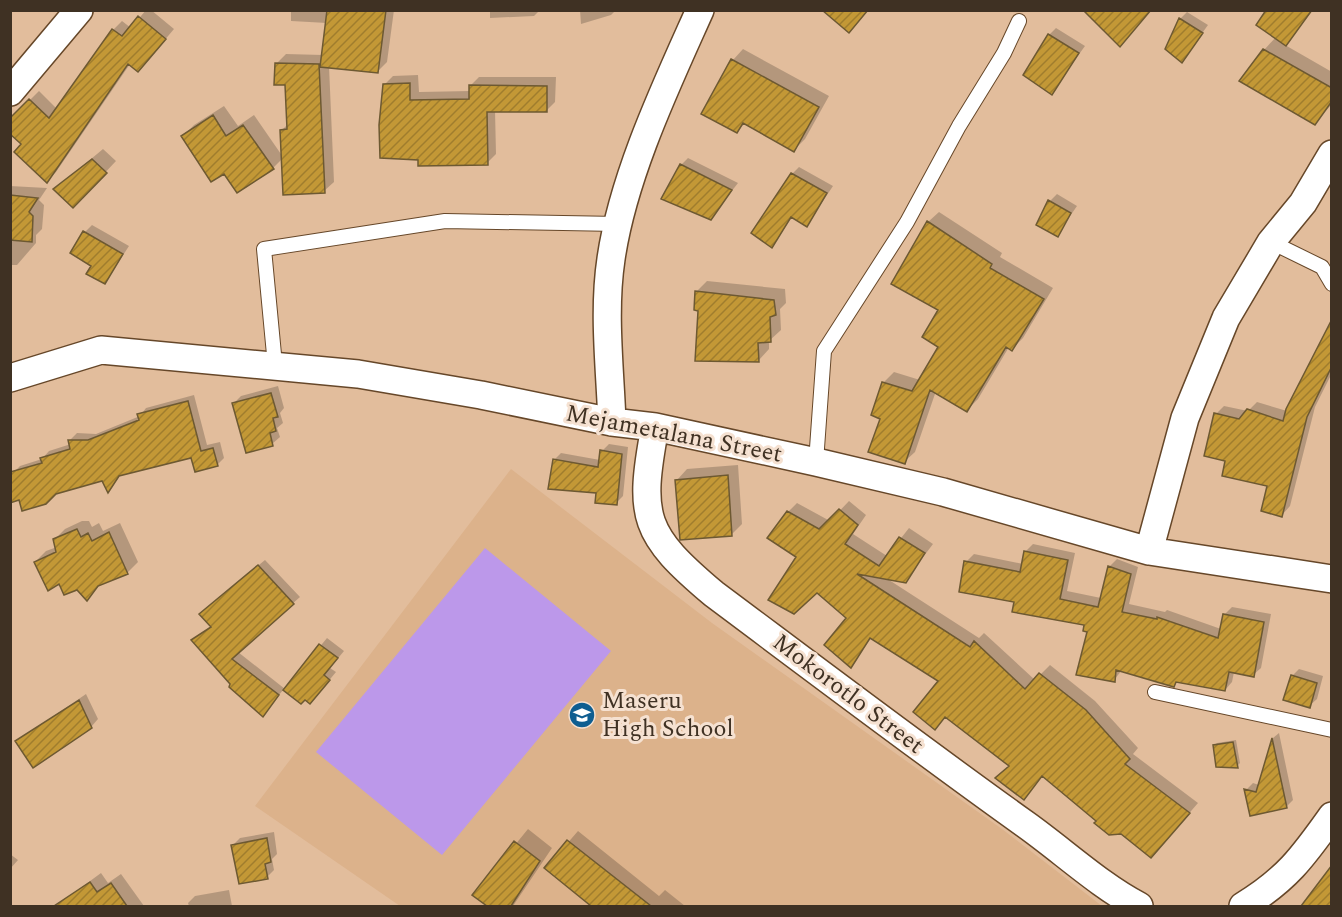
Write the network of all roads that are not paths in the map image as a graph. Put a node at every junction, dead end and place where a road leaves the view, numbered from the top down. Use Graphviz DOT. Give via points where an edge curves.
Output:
graph roads {
  1 [pos="79,10"];
  2 [pos="700,10"];
  3 [pos="1019,21"];
  4 [pos="10,92"];
  5 [pos="1332,154"];
  6 [pos="618,225"];
  7 [pos="1270,242"];
  8 [pos="1332,284"];
  9 [pos="275,365"];
  10 [pos="10,378"];
  11 [pos="612,422"];
  12 [pos="655,427"];
  13 [pos="816,462"];
  14 [pos="1149,550"];
  15 [pos="1332,579"];
  16 [pos="1155,692"];
  17 [pos="1332,730"];
  18 [pos="1332,816"];
  19 [pos="1139,906"];
  20 [pos="1243,906"];
  1 -- 4 [label="street"];
  2 -- 6 [label="street" via="644,145"];
  3 -- 13 [label="lane" via="908,222 824,351"];
  5 -- 7 [label="street" via="1304,203"];
  6 -- 9 [label="lane" via="445,221 264,249"];
  6 -- 11 [label="street" via="610,258 607,306"];
  7 -- 8 [label="lane" via="1322,267"];
  7 -- 14 [label="street" via="1226,318 1185,418"];
  9 -- 10 [label="street, Mejametalana Street" via="101,350"];
  9 -- 11 [label="street, Mejametalana Street" via="358,374"];
  11 -- 12 [label="street, Mejametalana Street"];
  12 -- 13 [label="street, Mejametalana Street"];
  12 -- 19 [label="street, Mokorotlo Street" via="645,478 647,508 655,535 682,567 943,766"];
  13 -- 14 [label="street, Mejametalana Street" via="943,492"];
  14 -- 15 [label="street, Mejametalana Street"];
  16 -- 17 [label="lane"];
  18 -- 20 [label="street" via="1292,871"];
}
